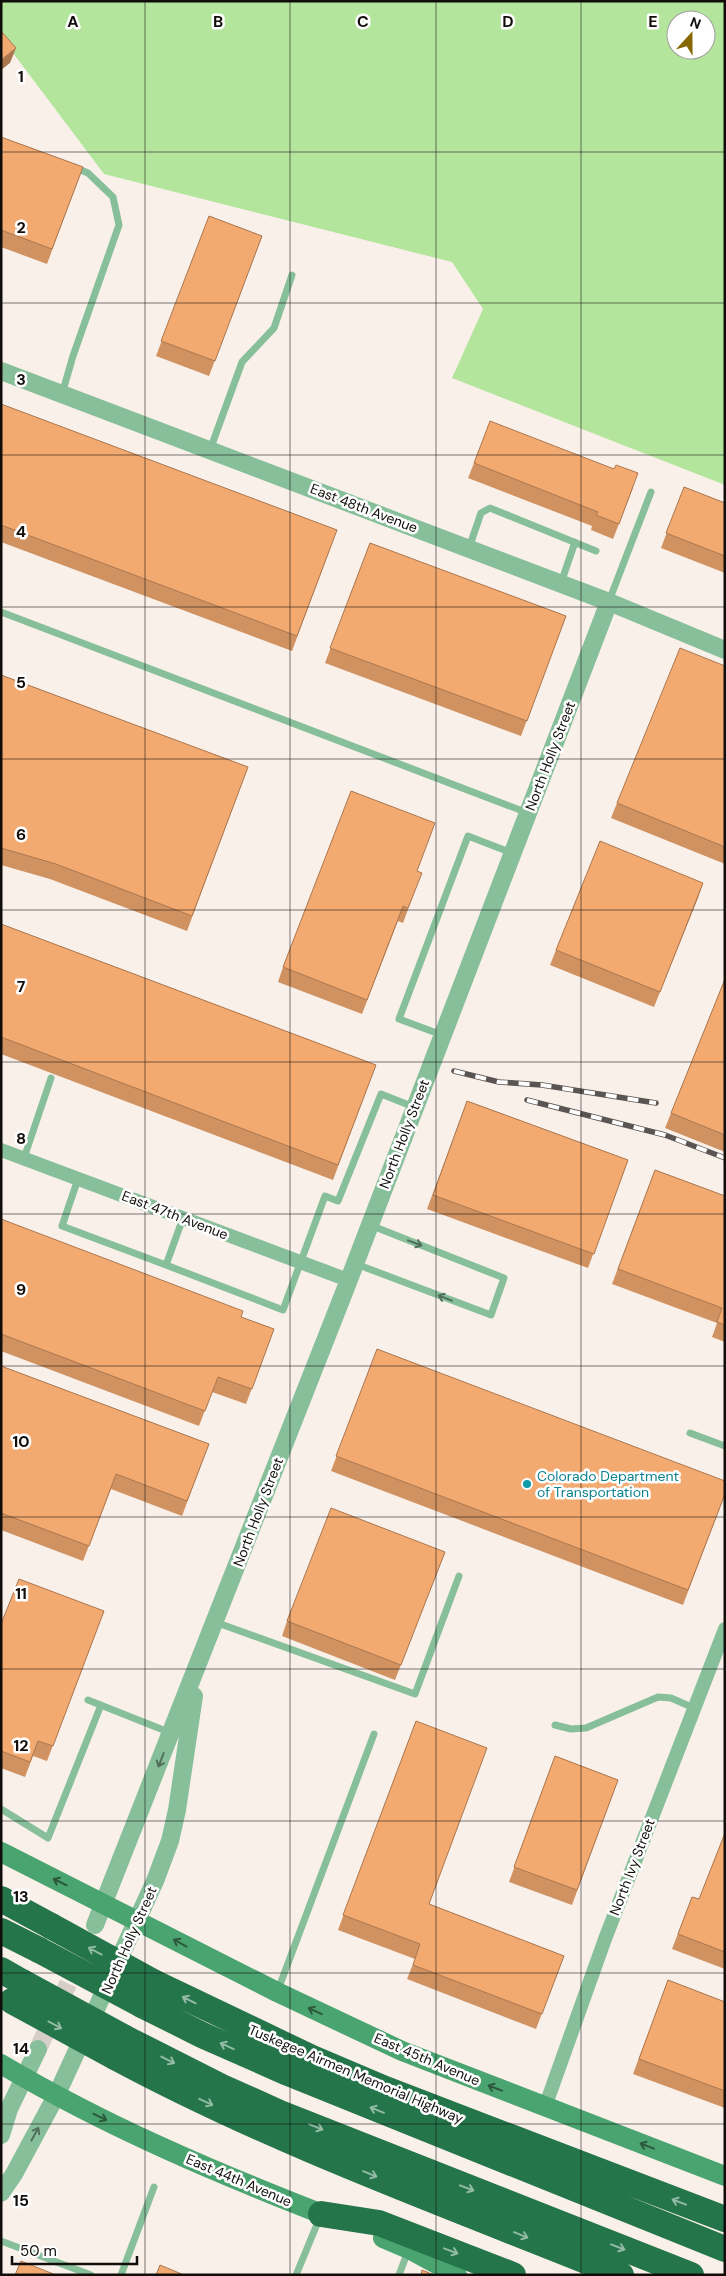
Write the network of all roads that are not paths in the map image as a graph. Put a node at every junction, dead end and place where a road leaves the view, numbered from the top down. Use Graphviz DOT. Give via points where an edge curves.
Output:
graph roads {
  1 [pos="62,163"];
  2 [pos="292,275"];
  3 [pos="1,372"];
  4 [pos="62,394"];
  5 [pos="210,450"];
  6 [pos="651,492"];
  7 [pos="575,542"];
  8 [pos="469,548"];
  9 [pos="596,551"];
  10 [pos="561,583"];
  11 [pos="609,602"];
  12 [pos="1,612"];
  13 [pos="725,650"];
  14 [pos="528,813"];
  15 [pos="512,853"];
  16 [pos="442,1035"];
  17 [pos="51,1078"];
  18 [pos="414,1108"];
  19 [pos="1,1150"];
  20 [pos="24,1158"];
  21 [pos="78,1179"];
  22 [pos="183,1218"];
  23 [pos="369,1225"];
  24 [pos="300,1262"];
  25 [pos="355,1264"];
  26 [pos="166,1265"];
  27 [pos="348,1280"];
  28 [pos="690,1433"];
  29 [pos="725,1446"];
  30 [pos="459,1576"];
  31 [pos="215,1621"];
  32 [pos="725,1629"];
  33 [pos="198,1666"];
  34 [pos="88,1700"];
  35 [pos="102,1705"];
  36 [pos="694,1708"];
  37 [pos="555,1725"];
  38 [pos="172,1733"];
  39 [pos="374,1734"];
  40 [pos="1,1809"];
  41 [pos="1,1852"];
  42 [pos="1,1899"];
  43 [pos="104,1904"];
  44 [pos="138,1921"];
  45 [pos="95,1925"];
  46 [pos="1,1931"];
  47 [pos="8,1988"];
  48 [pos="277,1992"];
  49 [pos="147,1994"];
  50 [pos="120,2047"];
  51 [pos="38,2049"];
  52 [pos="312,2058"];
  53 [pos="1,2064"];
  54 [pos="24,2078"];
  55 [pos="57,2094"];
  56 [pos="545,2107"];
  57 [pos="1,2135"];
  58 [pos="725,2176"];
  59 [pos="154,2187"];
  60 [pos="1,2193"];
  61 [pos="321,2214"];
  62 [pos="725,2219"];
  63 [pos="682,2233"];
  64 [pos="1,2241"];
  65 [pos="409,2249"];
  66 [pos="725,2249"];
  67 [pos="92,2275"];
  68 [pos="121,2275"];
  69 [pos="296,2275"];
  70 [pos="399,2275"];
  71 [pos="457,2275"];
  72 [pos="514,2275"];
  73 [pos="621,2275"];
  74 [pos="691,2275"];
  1 -- 4 [label="lane" via="88,173 113,197 119,225"];
  2 -- 5 [label="lane" via="274,328 242,362"];
  3 -- 4 [label="street, East 48th Avenue"];
  4 -- 5 [label="street, East 48th Avenue"];
  5 -- 8 [label="street, East 48th Avenue"];
  6 -- 11 [label="lane"];
  7 -- 8 [label="lane" via="490,508 481,513"];
  7 -- 9 [label="lane"];
  7 -- 10 [label="lane"];
  8 -- 10 [label="street, East 48th Avenue"];
  10 -- 11 [label="street, East 48th Avenue"];
  11 -- 13 [label="street, East 48th Avenue"];
  11 -- 14 [label="street, North Holly Street"];
  12 -- 14 [label="lane"];
  14 -- 15 [label="street, North Holly Street"];
  15 -- 16 [label="street, North Holly Street"];
  15 -- 16 [label="lane" via="468,836 399,1019"];
  16 -- 18 [label="street, North Holly Street"];
  17 -- 20 [label="lane"];
  18 -- 23 [label="street, North Holly Street"];
  18 -- 24 [label="lane" via="380,1094 338,1201 325,1196"];
  19 -- 20 [label="street, East 47th Avenue"];
  20 -- 21 [label="street, East 47th Avenue"];
  21 -- 22 [label="street, East 47th Avenue"];
  21 -- 26 [label="lane" via="62,1226"];
  22 -- 24 [label="street, East 47th Avenue"];
  22 -- 26 [label="lane"];
  23 -- 25 [label="street, North Holly Street"];
  23 -- 25 [label="lane, one-way" via="504,1278 491,1315"];
  24 -- 26 [label="lane" via="283,1310"];
  24 -- 27 [label="street, East 47th Avenue"];
  25 -- 27 [label="street, North Holly Street"];
  27 -- 31 [label="street, North Holly Street"];
  28 -- 29 [label="lane"];
  30 -- 31 [label="lane" via="415,1694"];
  31 -- 33 [label="street, North Holly Street"];
  32 -- 36 [label="street, North Ivy Street"];
  33 -- 38 [label="street, North Holly Street"];
  33 -- 44 [label="street, North Holly Street" via="174,1826"];
  34 -- 35 [label="lane"];
  35 -- 38 [label="lane"];
  35 -- 40 [label="lane" via="48,1838"];
  36 -- 37 [label="lane" via="671,1698 658,1697 586,1728"];
  36 -- 56 [label="street, North Ivy Street" via="605,1939"];
  38 -- 43 [label="street, North Holly Street, one-way"];
  39 -- 48 [label="lane"];
  43 -- 41 [label="main road, East 45th Avenue, one-way"];
  49 -- 42 [label="highway, Tuskegee Airmen Memorial Highway, one-way, bridge" via="51,1926"];
  43 -- 44 [label="main road, East 45th Avenue"];
  43 -- 45 [label="street, North Holly Street"];
  48 -- 44 [label="main road, East 45th Avenue, one-way"];
  44 -- 55 [label="street, North Holly Street"];
  46 -- 49 [label="highway, bridge"];
  47 -- 50 [label="highway, one-way, bridge"];
  56 -- 48 [label="main road, East 45th Avenue, one-way" via="402,2051"];
  52 -- 49 [label="highway, Tuskegee Airmen Memorial Highway, one-way"];
  63 -- 49 [label="highway, one-way" via="202,2035"];
  50 -- 73 [label="highway, one-way" via="190,2095 303,2146"];
  50 -- 74 [label="highway, one-way"];
  51 -- 54 [label="street"];
  62 -- 52 [label="highway, Tuskegee Airmen Memorial Highway, one-way" via="446,2113"];
  52 -- 63 [label="highway"];
  53 -- 54 [label="main road, East 44th Avenue"];
  54 -- 55 [label="main road, East 44th Avenue"];
  54 -- 57 [label="street"];
  60 -- 55 [label="street, North Holly Street, one-way"];
  55 -- 61 [label="main road, East 44th Avenue, one-way" via="204,2166"];
  58 -- 56 [label="main road, East 45th Avenue, one-way"];
  59 -- 68 [label="lane"];
  61 -- 65 [label="main road, East 44th Avenue"];
  61 -- 69 [label="lane"];
  61 -- 72 [label="highway, one-way" via="379,2223"];
  63 -- 66 [label="highway"];
  64 -- 67 [label="lane"];
  65 -- 70 [label="lane"];
  65 -- 71 [label="main road, East 44th Avenue"];
}
